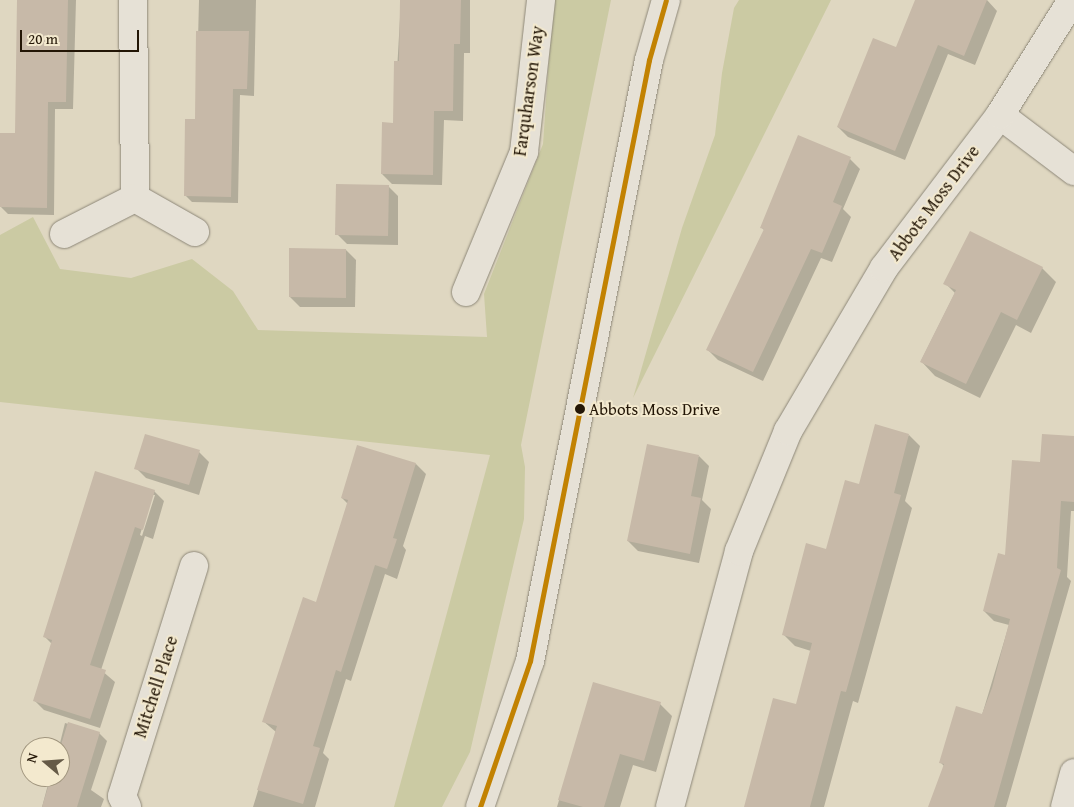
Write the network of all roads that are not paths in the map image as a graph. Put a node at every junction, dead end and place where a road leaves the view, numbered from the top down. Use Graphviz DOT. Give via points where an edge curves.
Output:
graph roads {
  1 [pos="133,0"];
  2 [pos="541,0"];
  3 [pos="666,0"];
  4 [pos="1072,0"];
  5 [pos="1000,115"];
  6 [pos="1074,171"];
  7 [pos="135,198"];
  8 [pos="195,232"];
  9 [pos="64,234"];
  10 [pos="466,292"];
  11 [pos="194,566"];
  12 [pos="1074,773"];
  13 [pos="127,807"];
  14 [pos="480,807"];
  15 [pos="670,807"];
  16 [pos="1065,807"];
  1 -- 7 [label="street"];
  2 -- 10 [label="street, Farquharson Way" via="524,152"];
  3 -- 14 [label="street" via="648,60 530,661"];
  4 -- 5 [label="street, Abbots Moss Drive"];
  5 -- 6 [label="street"];
  5 -- 15 [label="street, Abbots Moss Drive" via="884,268 788,431 739,551"];
  7 -- 8 [label="street"];
  7 -- 9 [label="street"];
  11 -- 13 [label="street, Mitchell Place" via="122,796"];
  12 -- 16 [label="street"];
}
